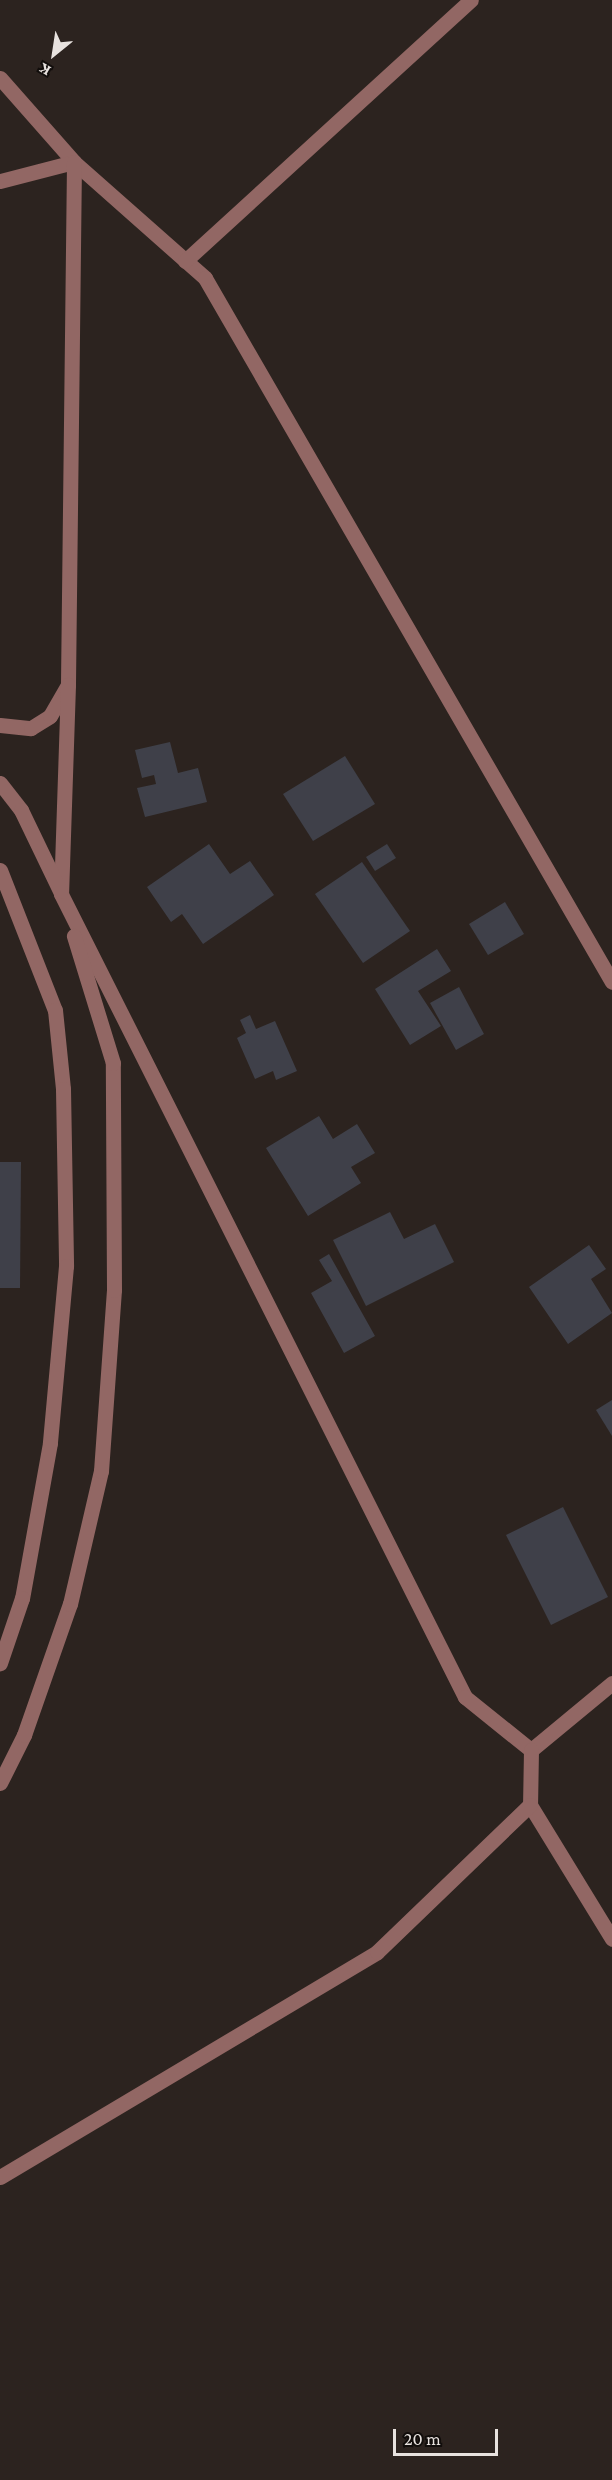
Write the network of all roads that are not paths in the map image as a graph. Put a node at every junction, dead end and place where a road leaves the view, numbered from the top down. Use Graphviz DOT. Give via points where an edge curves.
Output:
graph roads {
  1 [pos="471,0"];
  2 [pos="0,78"];
  3 [pos="74,162"];
  4 [pos="0,181"];
  5 [pos="185,261"];
  6 [pos="68,685"];
  7 [pos="0,725"];
  8 [pos="0,783"];
  9 [pos="0,870"];
  10 [pos="61,894"];
  11 [pos="612,982"];
  12 [pos="0,1663"];
  13 [pos="612,1683"];
  14 [pos="531,1750"];
  15 [pos="0,1783"];
  16 [pos="530,1805"];
  17 [pos="612,1940"];
  18 [pos="0,2177"];
  1 -- 5 [label="street"];
  2 -- 3 [label="street"];
  3 -- 4 [label="street"];
  3 -- 5 [label="street"];
  3 -- 6 [label="street"];
  5 -- 11 [label="street" via="205,278"];
  6 -- 7 [label="street" via="50,716 31,728"];
  6 -- 10 [label="street"];
  8 -- 10 [label="street" via="21,810"];
  9 -- 12 [label="street" via="55,1010 63,1089 66,1266 50,1443 22,1598"];
  10 -- 14 [label="street" via="465,1697"];
  10 -- 15 [label="street" via="113,1063 113,1302 100,1470 70,1604 24,1736"];
  13 -- 14 [label="street"];
  14 -- 16 [label="street"];
  16 -- 17 [label="street"];
  16 -- 18 [label="street" via="376,1952"];
}
